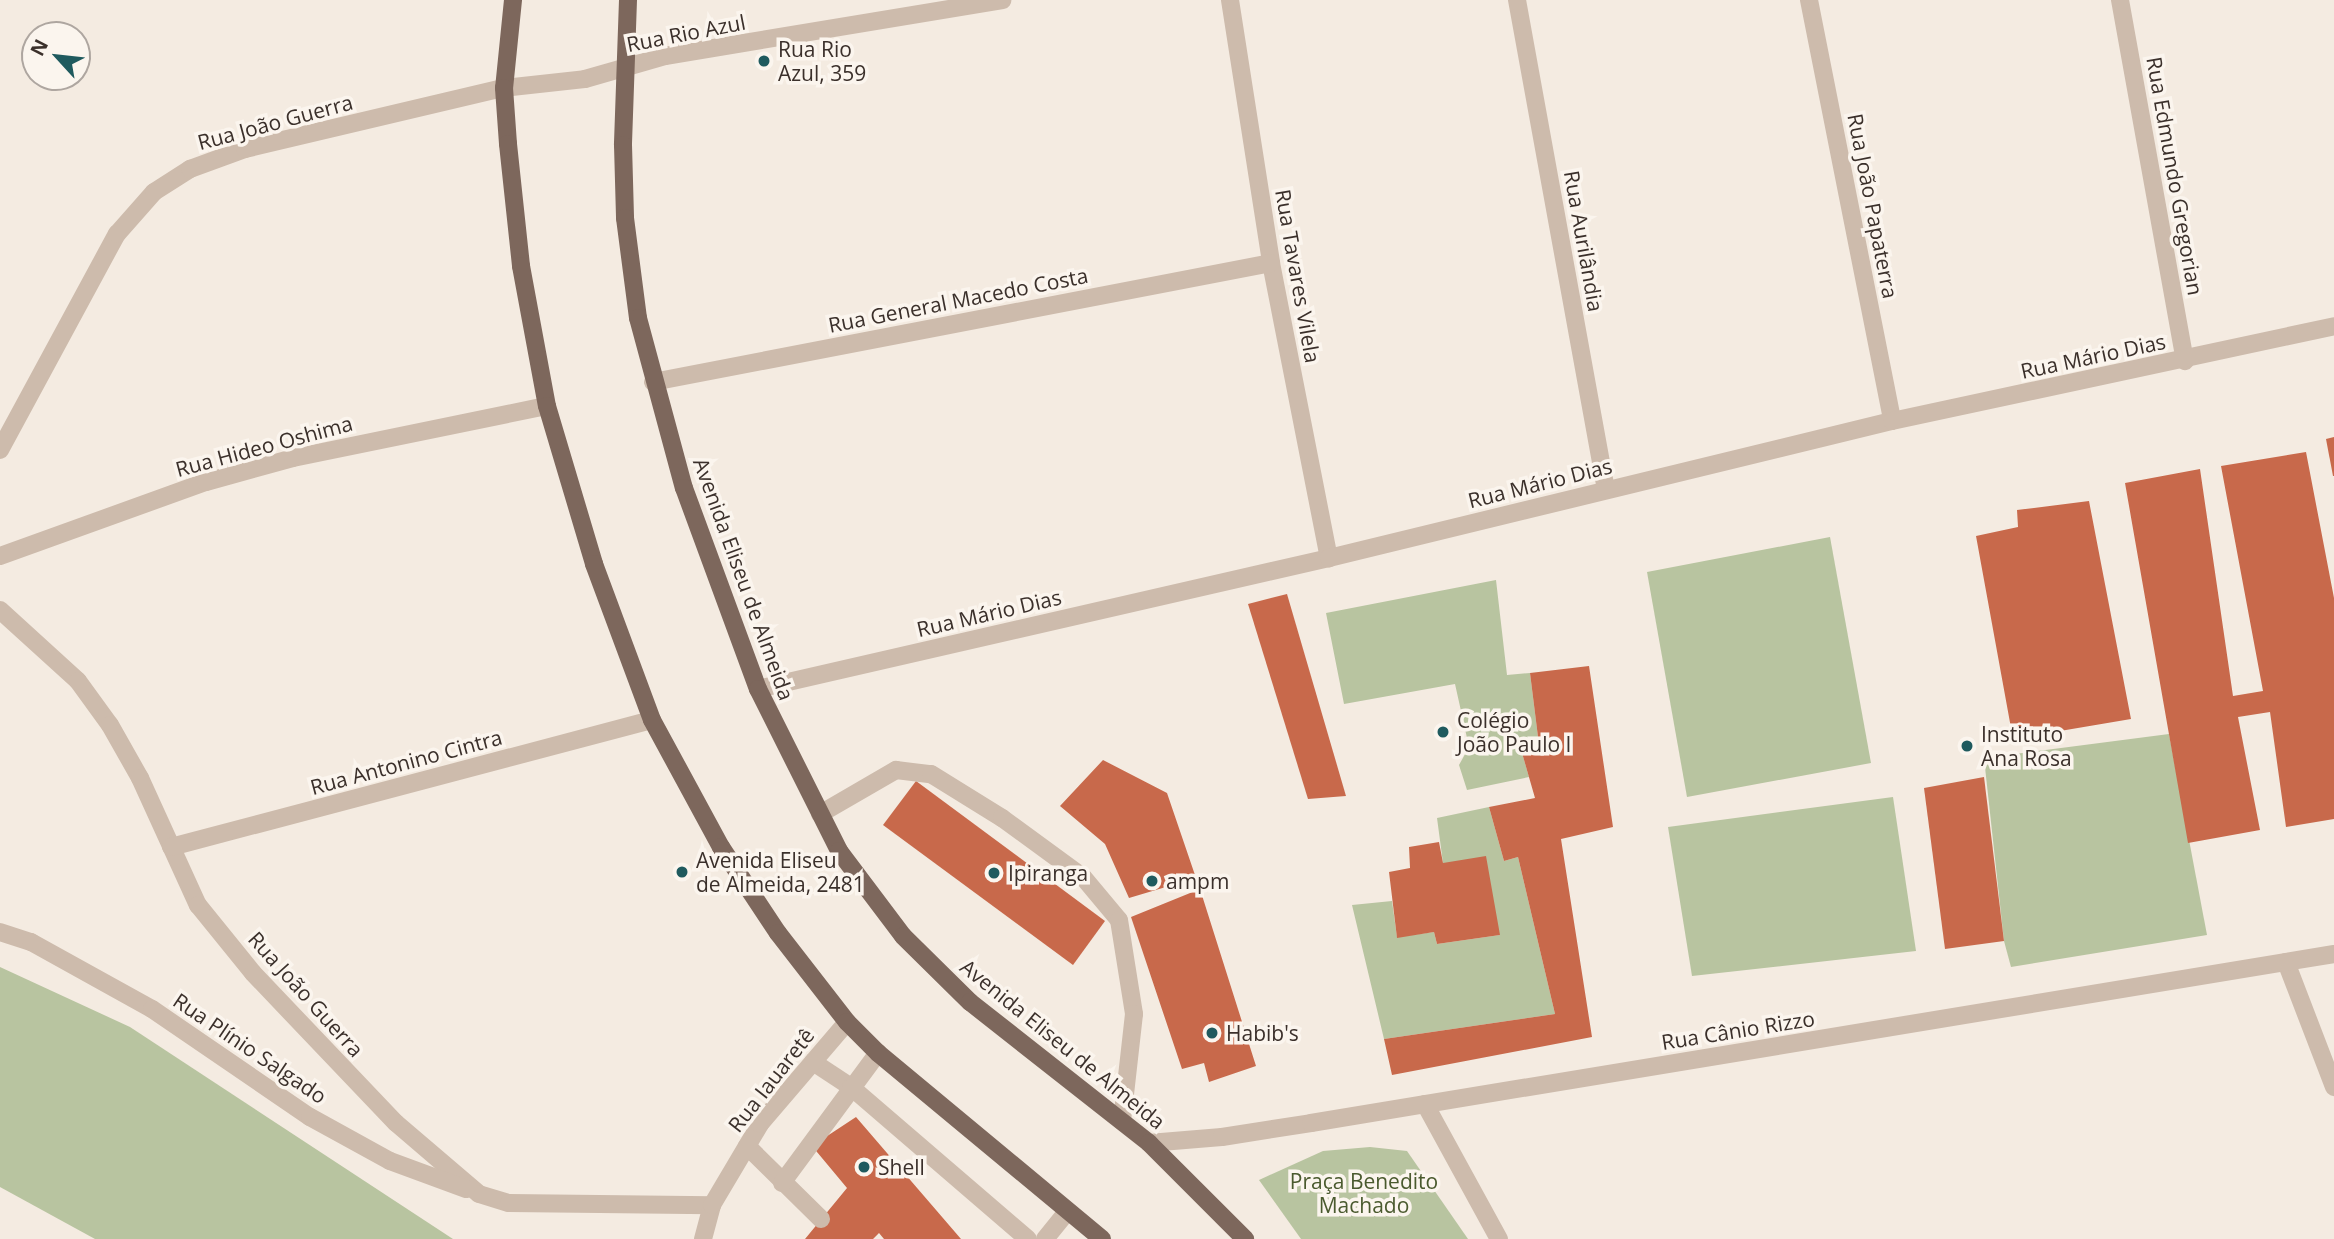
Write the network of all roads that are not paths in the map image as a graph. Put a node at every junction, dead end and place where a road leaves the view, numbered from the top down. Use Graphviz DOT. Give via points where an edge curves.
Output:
graph roads {
  1 [pos="513,0"];
  2 [pos="628,0"];
  3 [pos="1002,0"];
  4 [pos="1230,0"];
  5 [pos="1517,0"];
  6 [pos="1809,0"];
  7 [pos="2120,0"];
  8 [pos="628,67"];
  9 [pos="504,88"];
  10 [pos="1271,263"];
  11 [pos="2334,326"];
  12 [pos="2185,360"];
  13 [pos="653,382"];
  14 [pos="547,406"];
  15 [pos="1892,421"];
  16 [pos="0,450"];
  17 [pos="1606,489"];
  18 [pos="0,556"];
  19 [pos="1329,558"];
  20 [pos="0,610"];
  21 [pos="758,689"];
  22 [pos="652,720"];
  23 [pos="820,814"];
  24 [pos="171,846"];
  25 [pos="0,932"];
  26 [pos="2334,954"];
  27 [pos="2287,962"];
  28 [pos="847,1022"];
  29 [pos="878,1053"];
  30 [pos="813,1062"];
  31 [pos="851,1087"];
  32 [pos="2334,1087"];
  33 [pos="1425,1104"];
  34 [pos="1122,1121"];
  35 [pos="1149,1143"];
  36 [pos="747,1146"];
  37 [pos="782,1183"];
  38 [pos="479,1194"];
  39 [pos="712,1205"];
  40 [pos="1068,1211"];
  41 [pos="821,1219"];
  42 [pos="703,1239"];
  43 [pos="1028,1239"];
  44 [pos="1045,1239"];
  45 [pos="1102,1239"];
  46 [pos="1245,1239"];
  47 [pos="1499,1239"];
  1 -- 9 [label="main road"];
  2 -- 8 [label="main road, Avenida Eliseu de Almeida"];
  3 -- 8 [label="street, Rua Rio Azul"];
  4 -- 10 [label="street, Rua Tavares Vilela"];
  5 -- 17 [label="street, Rua Aurilândia"];
  6 -- 15 [label="street, Rua João Papaterra"];
  7 -- 12 [label="street, Rua Edmundo Gregorian"];
  8 -- 9 [label="street, Rua Rio Azul" via="585,79"];
  8 -- 13 [label="main road, Avenida Eliseu de Almeida" via="625,218 631,283"];
  9 -- 14 [label="main road" via="521,266"];
  9 -- 16 [label="street, Rua João Guerra" via="244,149 190,169 154,192 117,234"];
  10 -- 13 [label="street, Rua General Macedo Costa"];
  10 -- 19 [label="street, Rua Tavares Vilela"];
  11 -- 12 [label="street, Rua Mário Dias"];
  12 -- 15 [label="street, Rua Mário Dias"];
  13 -- 21 [label="main road, Avenida Eliseu de Almeida" via="684,488"];
  14 -- 18 [label="street, Rua Hideo Oshima" via="293,458 206,482"];
  14 -- 22 [label="main road" via="594,565"];
  15 -- 17 [label="street, Rua Mário Dias"];
  17 -- 19 [label="street, Rua Mário Dias"];
  19 -- 21 [label="street, Rua Mário Dias"];
  20 -- 24 [label="street, Rua João Guerra" via="78,681 110,725"];
  21 -- 23 [label="main road, Avenida Eliseu de Almeida"];
  22 -- 24 [label="street, Rua Antonino Cintra"];
  22 -- 28 [label="main road" via="721,847 778,933"];
  23 -- 34 [label="main road, Avenida Eliseu de Almeida" via="839,851 903,936 970,1002"];
  23 -- 34 [label="street" via="896,770 931,774 1083,877 1119,920 1134,1014"];
  24 -- 38 [label="street, Rua João Guerra" via="198,905 253,973 397,1123"];
  25 -- 38 [label="street, Rua Plínio Salgado" via="31,942 152,1009 310,1117 390,1161"];
  26 -- 27 [label="street, Rua Cânio Rizzo"];
  27 -- 32 [label="street"];
  27 -- 33 [label="street, Rua Cânio Rizzo"];
  28 -- 29 [label="main road"];
  28 -- 30 [label="street, Rua Iauaretê"];
  29 -- 31 [label="street"];
  29 -- 40 [label="main road"];
  30 -- 31 [label="street"];
  30 -- 36 [label="street, Rua Iauaretê"];
  31 -- 37 [label="street"];
  31 -- 43 [label="street"];
  33 -- 35 [label="street, Rua Cânio Rizzo" via="1222,1137"];
  33 -- 47 [label="street"];
  34 -- 35 [label="main road, Avenida Eliseu de Almeida"];
  35 -- 46 [label="main road, Avenida Eliseu de Almeida"];
  36 -- 37 [label="street"];
  36 -- 39 [label="street, Rua Iauaretê"];
  37 -- 41 [label="street"];
  38 -- 39 [label="street, Rua João Guerra" via="509,1203"];
  39 -- 42 [label="street, Rua Iauaretê"];
  40 -- 44 [label="street"];
  40 -- 45 [label="main road"];
}
